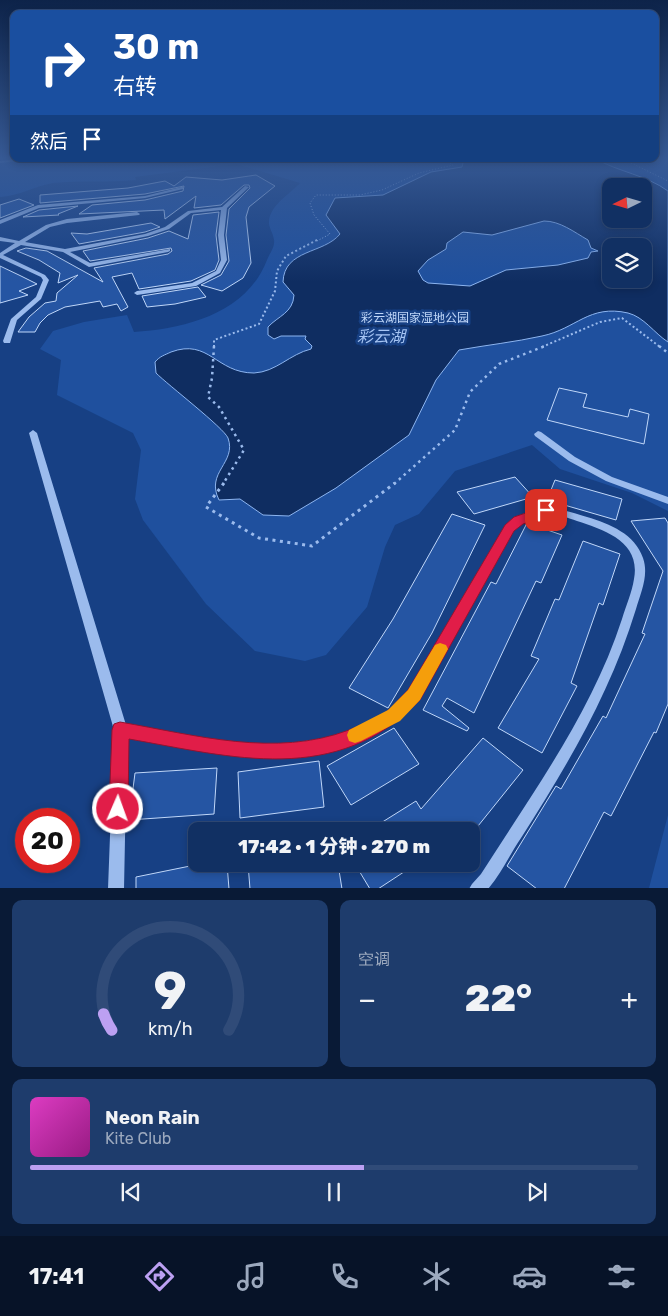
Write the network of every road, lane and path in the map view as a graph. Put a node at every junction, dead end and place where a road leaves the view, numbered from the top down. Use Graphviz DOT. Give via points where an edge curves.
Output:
graph roads {
  1 [pos="131,198"];
  2 [pos="235,198"];
  3 [pos="313,198"];
  4 [pos="224,208"];
  5 [pos="137,214"];
  6 [pos="0,222"];
  7 [pos="0,239"];
  8 [pos="19,242"];
  9 [pos="168,250"];
  10 [pos="64,251"];
  11 [pos="0,256"];
  12 [pos="137,293"];
  13 [pos="7,341"];
  14 [pos="668,353"];
  15 [pos="33,432"];
  16 [pos="538,434"];
  17 [pos="668,501"];
  18 [pos="120,730"];
  19 [pos="116,888"];
  20 [pos="477,888"];
  1 -- 6 [label="lane" via="38,207"];
  2 -- 4 [label="lane"];
  3 -- 14 [label="path" via="310,203 314,215 330,234 286,256 277,271 275,291 258,324 214,340 208,397 219,407 244,450 230,476 206,507 260,538 312,546 392,486 455,430 470,392 499,364 600,322 622,318"];
  4 -- 10 [label="lane" via="190,212 166,228 146,235"];
  4 -- 12 [label="lane" via="221,235 224,260 218,272 194,285"];
  5 -- 8 [label="lane" via="57,223"];
  7 -- 8 [label="lane"];
  8 -- 10 [label="lane"];
  8 -- 11 [label="lane"];
  9 -- 10 [label="lane" via="93,265 85,264"];
  11 -- 13 [label="lane" via="46,280 39,298 14,319"];
  15 -- 18 [label="lane"];
  16 -- 17 [label="lane" via="572,459 609,479"];
  18 -- 19 [label="lane"];
  18 -- 20 [label="lane" via="230,749 267,752 302,750 335,743 366,731 394,715 414,695 510,528 518,520 546,510 610,528 632,547 640,571 626,626 598,696 486,879"];
}
